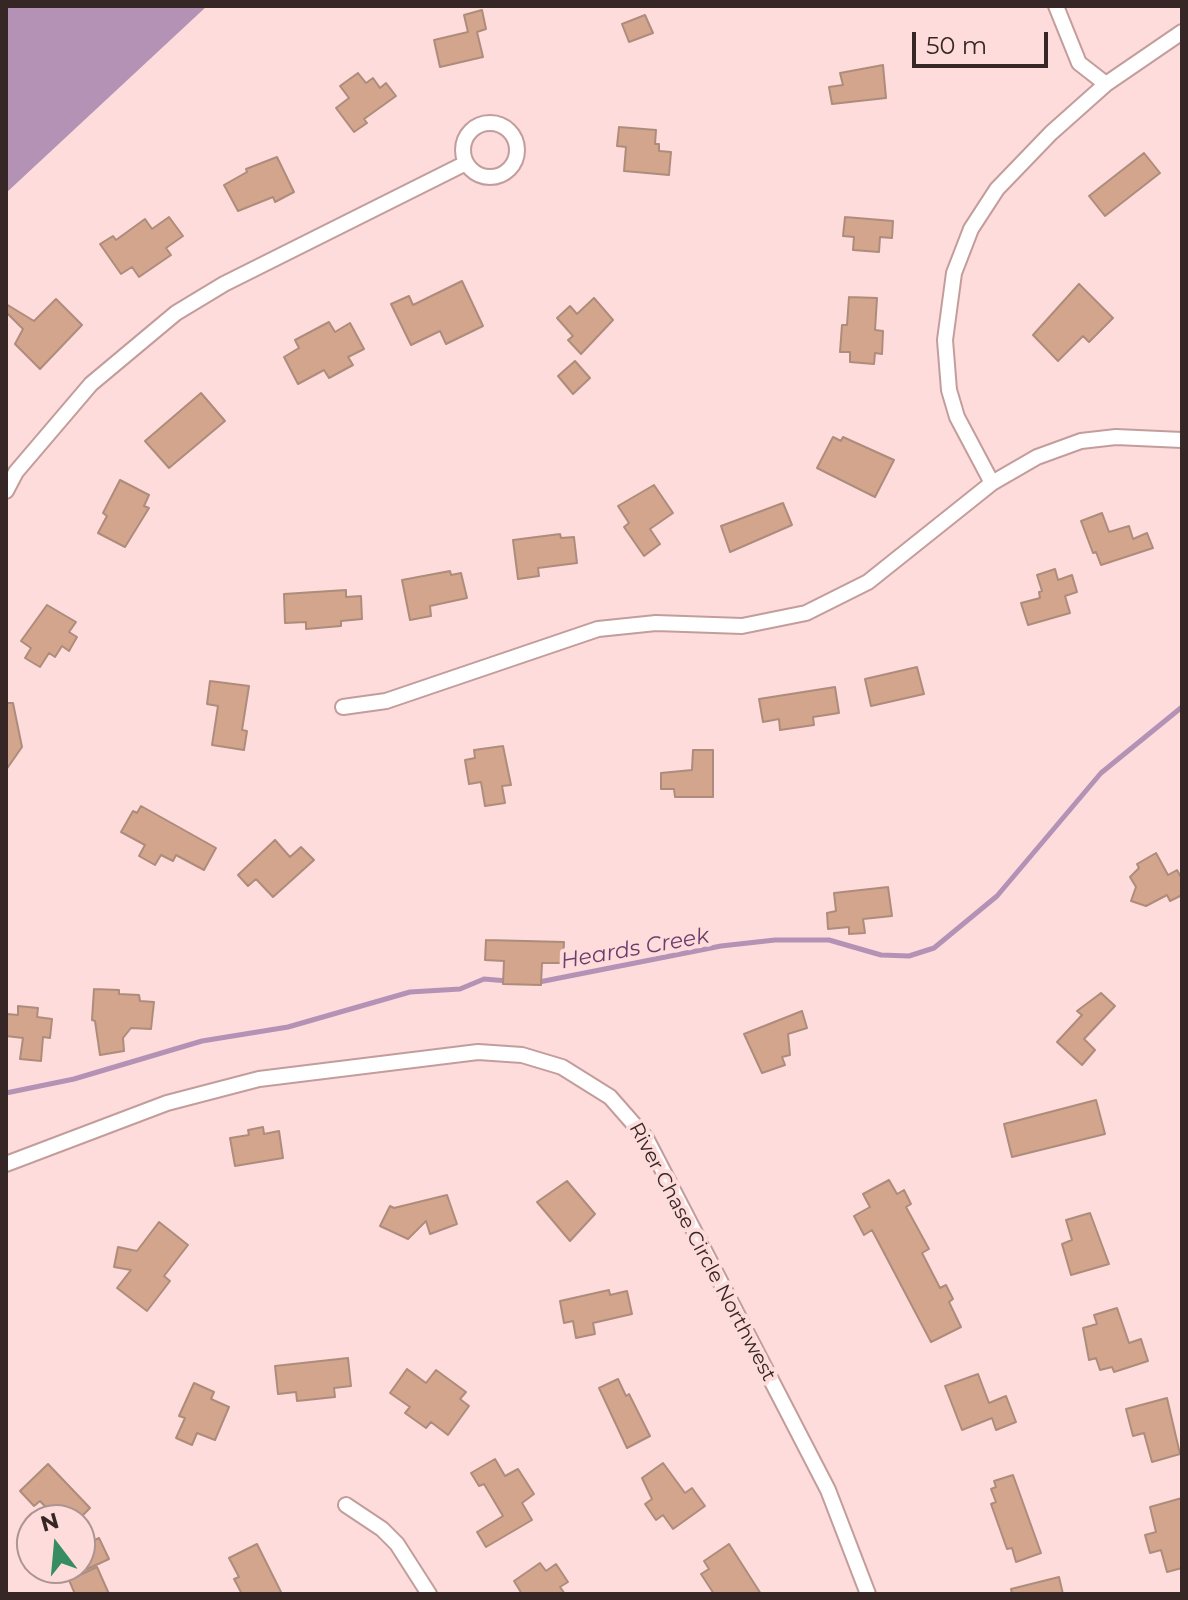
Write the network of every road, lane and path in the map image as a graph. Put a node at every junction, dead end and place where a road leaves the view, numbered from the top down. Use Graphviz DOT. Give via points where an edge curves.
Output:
graph roads {
  1 [pos="1056,6"];
  2 [pos="1182,32"];
  3 [pos="1106,84"];
  4 [pos="466,163"];
  5 [pos="1182,440"];
  6 [pos="992,483"];
  7 [pos="6,491"];
  8 [pos="343,707"];
  9 [pos="6,1164"];
  10 [pos="346,1505"];
  11 [pos="429,1594"];
  12 [pos="868,1594"];
  1 -- 3 [label="street" via="1079,63"];
  2 -- 3 [label="street"];
  3 -- 6 [label="street" via="997,189 971,229 954,273 945,340 949,390 967,441"];
  4 -- 7 [label="street" via="176,313 91,384"];
  5 -- 6 [label="street" via="1081,441 1037,457"];
  6 -- 8 [label="street" via="868,582 806,613 742,626 656,623 598,629 386,701"];
  9 -- 12 [label="street, River Chase Circle Northwest" via="167,1103 259,1079 478,1052 522,1055 562,1067 610,1097 646,1138 828,1490"];
  10 -- 11 [label="street" via="397,1544"];
}
